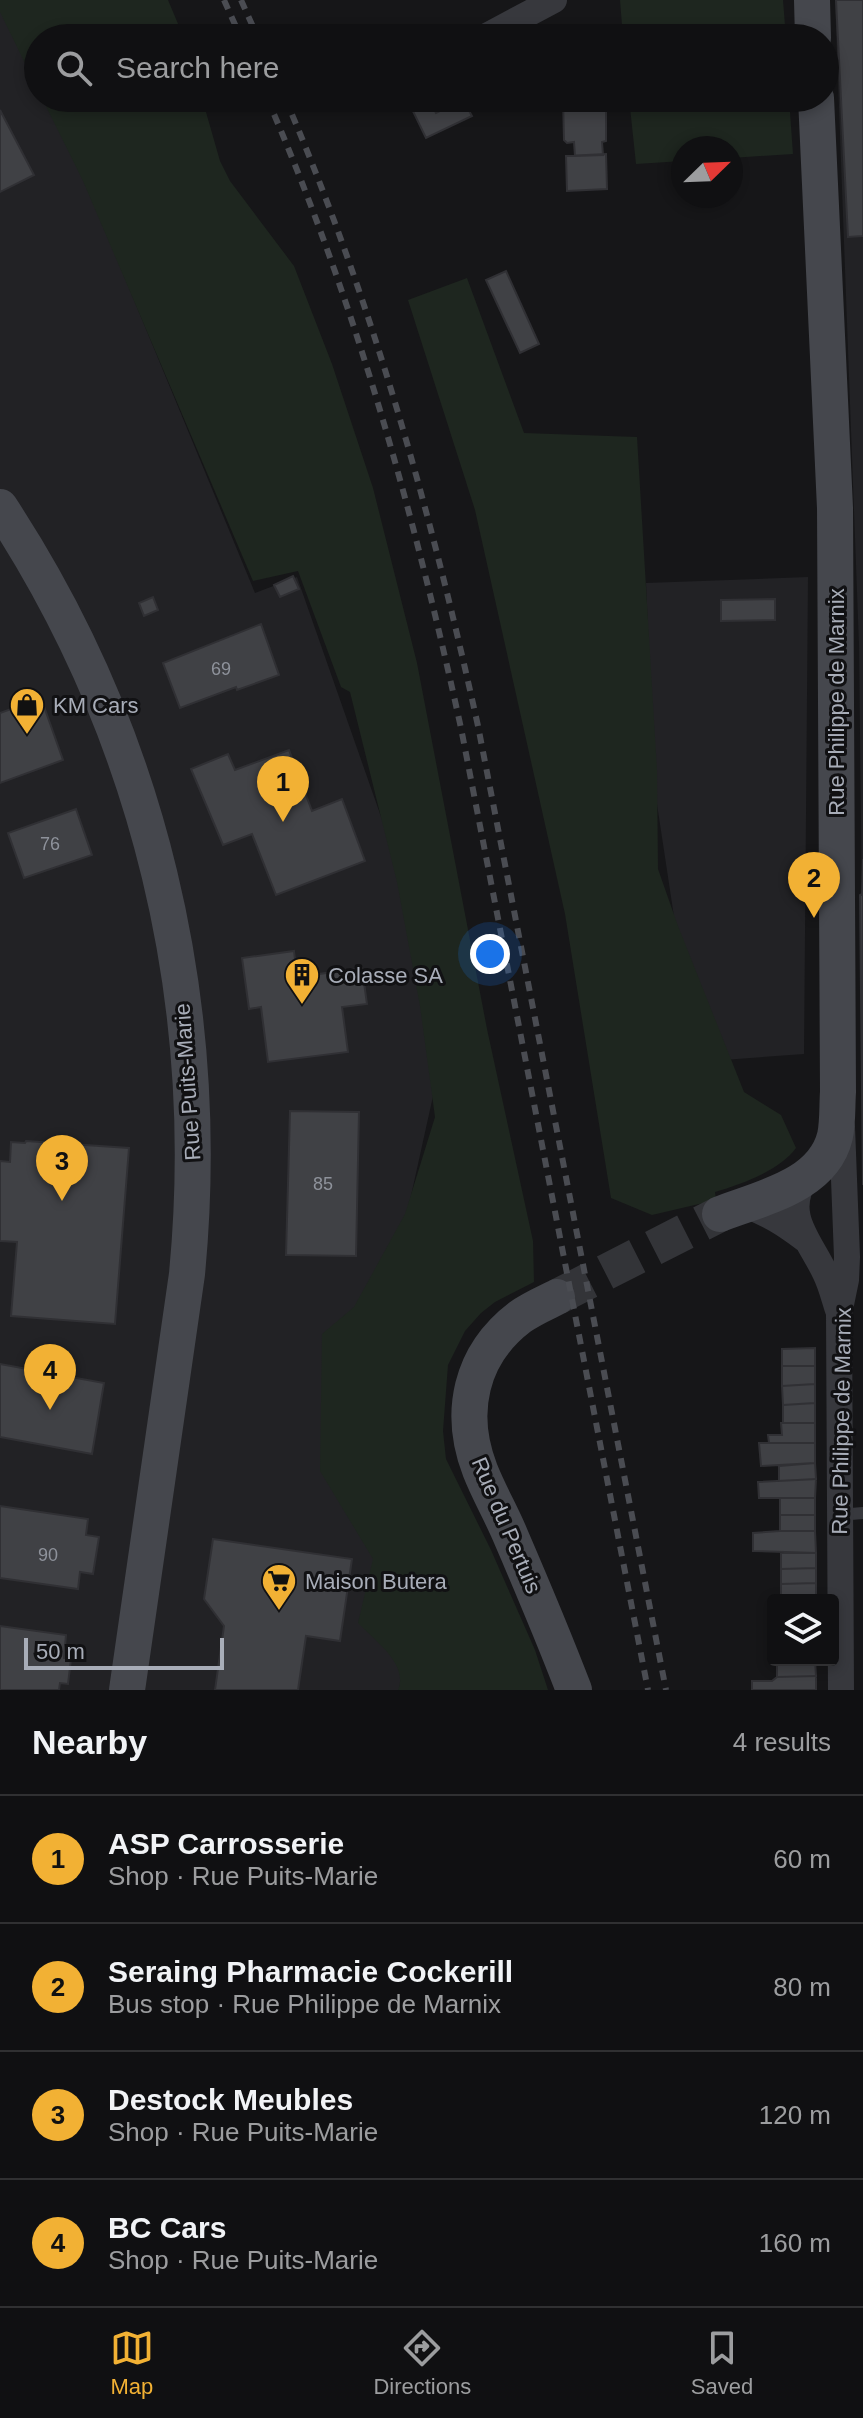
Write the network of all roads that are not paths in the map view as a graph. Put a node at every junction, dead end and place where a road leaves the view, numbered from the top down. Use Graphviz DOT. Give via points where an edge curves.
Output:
graph roads {
  1 [pos="554,0"];
  2 [pos="812,0"];
  3 [pos="509,24"];
  4 [pos="813,24"];
  5 [pos="817,112"];
  6 [pos="0,507"];
  7 [pos="838,1092"];
  8 [pos="805,1179"];
  9 [pos="845,1197"];
  10 [pos="731,1210"];
  11 [pos="806,1240"];
  12 [pos="557,1297"];
  13 [pos="839,1314"];
  14 [pos="851,1514"];
  15 [pos="127,1690"];
  16 [pos="574,1690"];
  17 [pos="841,1690"];
  1 -- 3 [label="street"];
  2 -- 4 [label="main road"];
  5 -- 7 [label="main road, Rue Philippe de Marnix" via="835,508"];
  6 -- 15 [label="main road, Rue Puits-Marie" via="68,622 131,770 160,870 190,1062 192,1222 187,1274"];
  7 -- 8 [label="main road" via="835,1136"];
  7 -- 9 [label="street, Rue Philippe de Marnix"];
  8 -- 9 [label="street" via="821,1180"];
  8 -- 10 [label="main road"];
  8 -- 11 [label="street" via="797,1202"];
  9 -- 13 [label="street, Rue Philippe de Marnix" via="846,1280"];
  10 -- 11 [label="street" via="756,1209"];
  11 -- 13 [label="street"];
  12 -- 16 [label="main road, Rue du Pertuis" via="521,1316 482,1358 468,1418 479,1469"];
  13 -- 14 [label="street, Rue Philippe de Marnix"];
  14 -- 17 [label="street, Rue Philippe de Marnix"];
}
